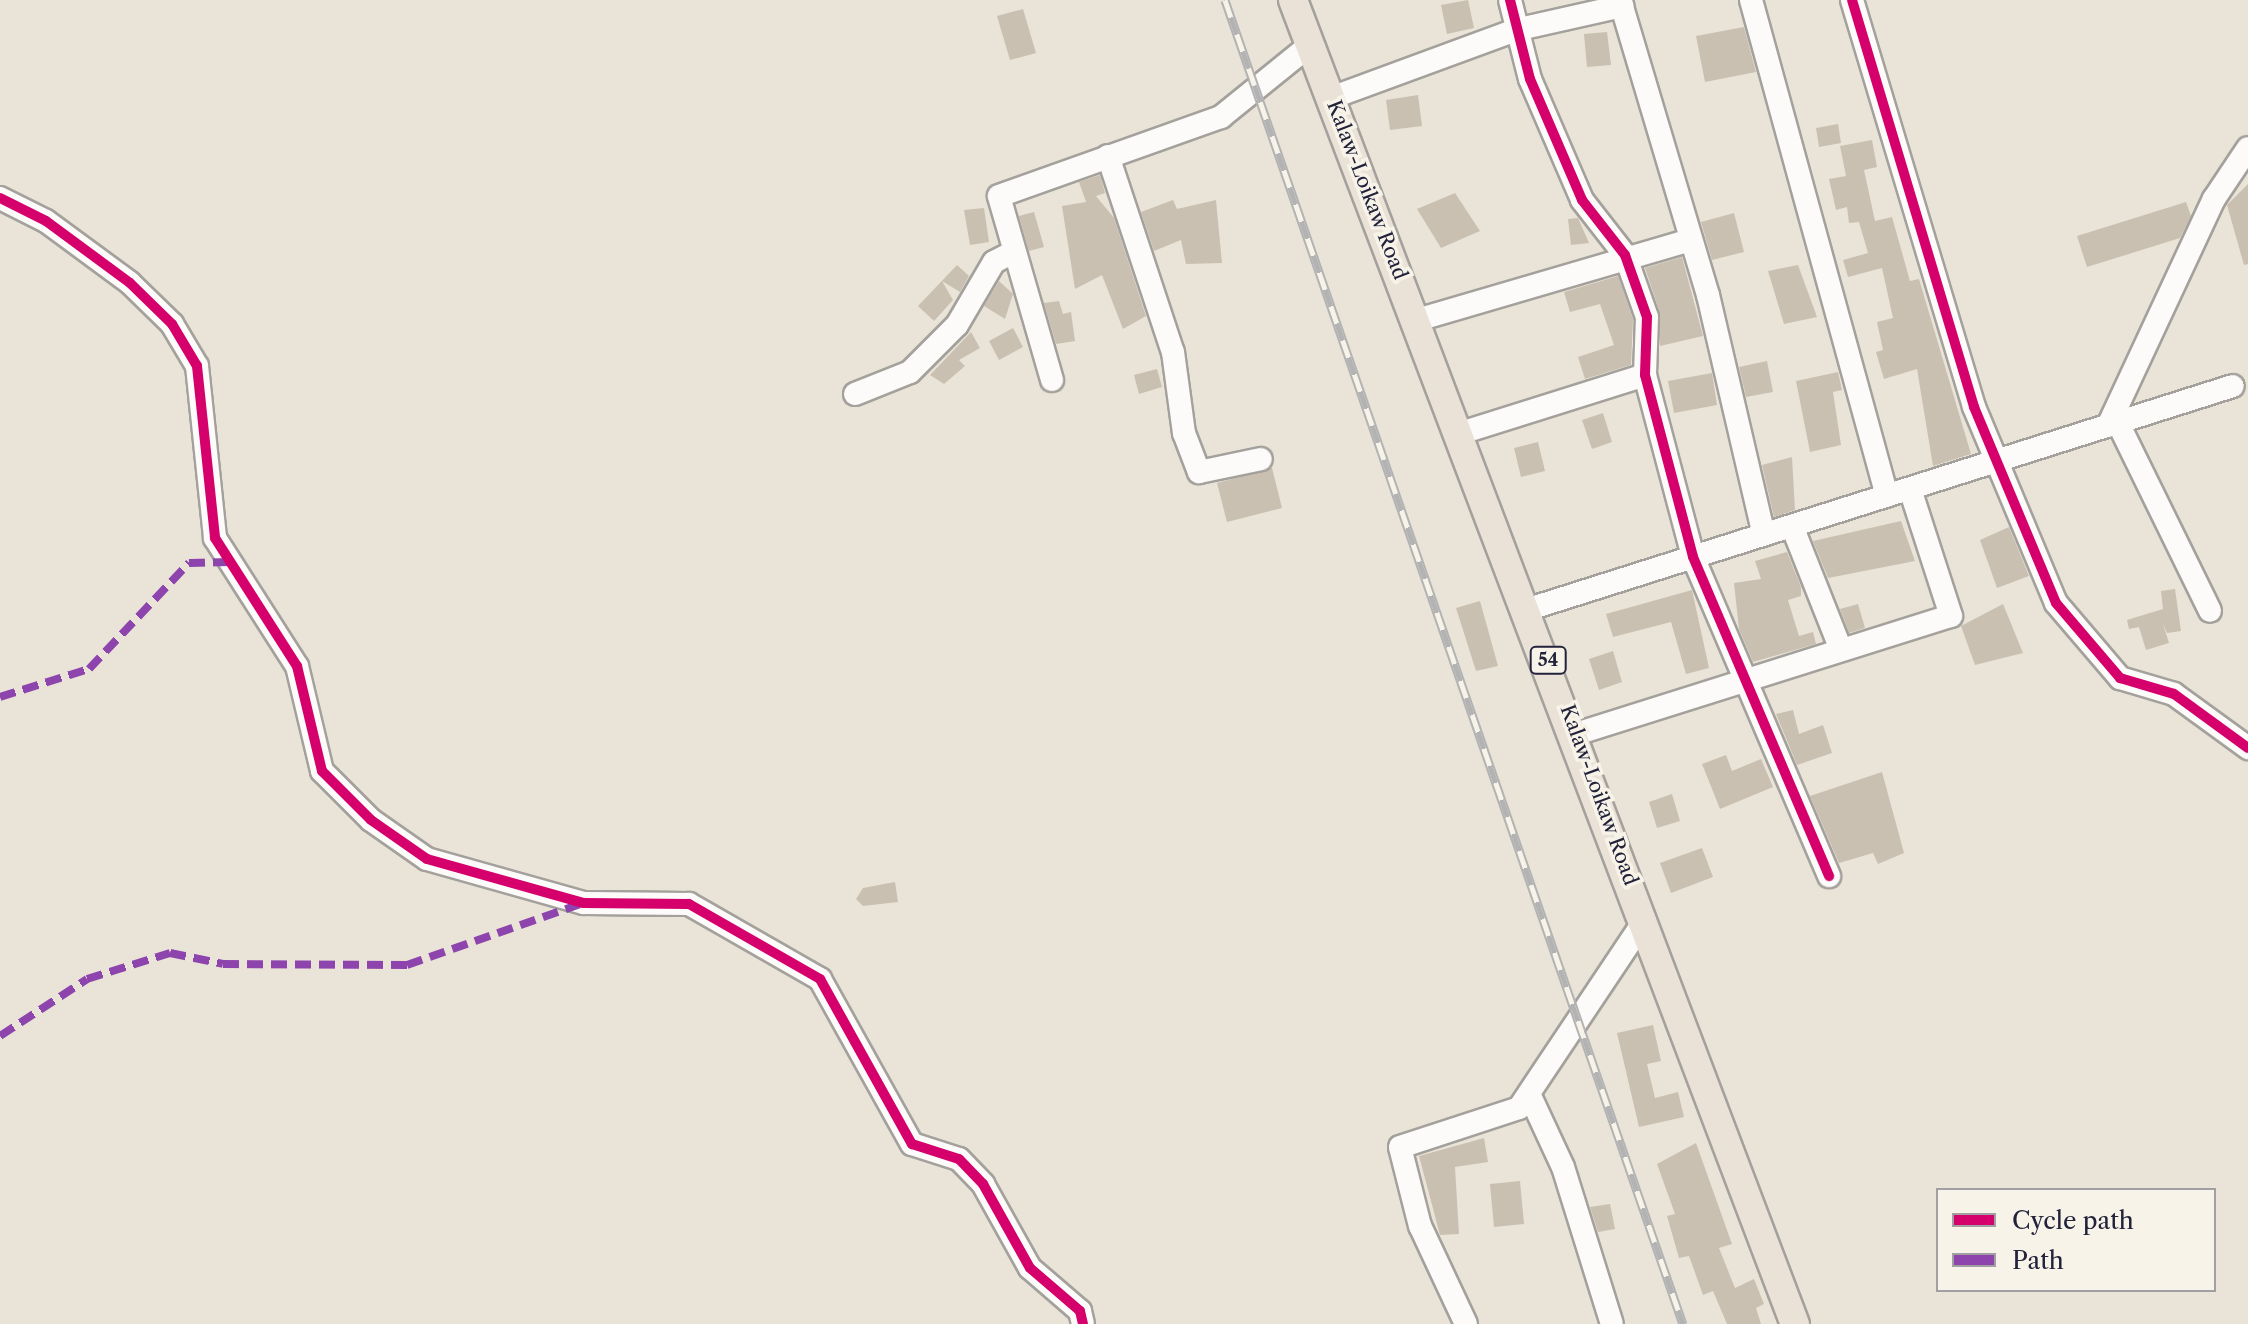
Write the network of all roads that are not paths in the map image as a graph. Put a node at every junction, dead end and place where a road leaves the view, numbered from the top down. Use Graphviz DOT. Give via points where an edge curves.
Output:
graph roads {
  1 [pos="1293,0"];
  2 [pos="1510,0"];
  3 [pos="1751,0"];
  4 [pos="1852,0"];
  5 [pos="1621,3"];
  6 [pos="1519,29"];
  7 [pos="1310,45"];
  8 [pos="1331,98"];
  9 [pos="2248,148"];
  10 [pos="1108,156"];
  11 [pos="0,198"];
  12 [pos="1691,240"];
  13 [pos="1012,253"];
  14 [pos="1625,255"];
  15 [pos="1417,320"];
  16 [pos="1645,375"];
  17 [pos="1052,380"];
  18 [pos="2233,386"];
  19 [pos="855,394"];
  20 [pos="2113,424"];
  21 [pos="1461,433"];
  22 [pos="1261,459"];
  23 [pos="2001,460"];
  24 [pos="1910,489"];
  25 [pos="1887,496"];
  26 [pos="1792,526"];
  27 [pos="1764,535"];
  28 [pos="1693,557"];
  29 [pos="1529,609"];
  30 [pos="2210,611"];
  31 [pos="1841,650"];
  32 [pos="1745,681"];
  33 [pos="1576,734"];
  34 [pos="2248,748"];
  35 [pos="1829,876"];
  36 [pos="1645,920"];
  37 [pos="1530,1096"];
  38 [pos="1083,1324"];
  39 [pos="1466,1324"];
  40 [pos="1612,1324"];
  41 [pos="1795,1324"];
  1 -- 7 [label="main road, Kalaw-Loikaw Road / 54"];
  2 -- 6 [label="street"];
  3 -- 25 [label="street"];
  4 -- 23 [label="street" via="1941,309"];
  5 -- 6 [label="street"];
  5 -- 12 [label="street"];
  6 -- 8 [label="street"];
  6 -- 14 [label="street" via="1530,79 1582,200"];
  7 -- 8 [label="main road, Kalaw-Loikaw Road / 54"];
  7 -- 10 [label="street" via="1221,117"];
  8 -- 15 [label="main road, Kalaw-Loikaw Road / 54"];
  9 -- 20 [label="street" via="2214,199"];
  10 -- 13 [label="street" via="999,196"];
  10 -- 22 [label="street" via="1173,352 1184,433 1199,472"];
  11 -- 38 [label="street" via="46,221 130,283 172,324 197,366 215,538 297,666 322,771 371,820 427,859 584,903 689,904 820,979 912,1144 959,1159 983,1184 1030,1268 1080,1311"];
  12 -- 14 [label="street"];
  12 -- 27 [label="street"];
  13 -- 17 [label="street"];
  13 -- 19 [label="street" via="994,262 957,325 910,372"];
  14 -- 15 [label="street"];
  14 -- 16 [label="street" via="1647,317"];
  15 -- 21 [label="main road, Kalaw-Loikaw Road / 54"];
  16 -- 21 [label="street"];
  16 -- 28 [label="street"];
  18 -- 20 [label="street"];
  20 -- 23 [label="street"];
  20 -- 30 [label="street"];
  21 -- 29 [label="main road, Kalaw-Loikaw Road / 54"];
  23 -- 24 [label="street"];
  23 -- 34 [label="street" via="2065,614 2120,678 2174,694 2234,730"];
  24 -- 25 [label="street"];
  24 -- 31 [label="street" via="1951,616"];
  25 -- 26 [label="street"];
  26 -- 27 [label="street"];
  26 -- 31 [label="street"];
  27 -- 28 [label="street"];
  28 -- 29 [label="street"];
  28 -- 32 [label="street"];
  29 -- 33 [label="main road, Kalaw-Loikaw Road / 54"];
  31 -- 32 [label="street"];
  32 -- 33 [label="street"];
  32 -- 35 [label="street"];
  33 -- 36 [label="main road, Kalaw-Loikaw Road / 54"];
  36 -- 37 [label="street"];
  36 -- 41 [label="main road, Kalaw-Loikaw Road / 54"];
  37 -- 39 [label="street" via="1506,1115 1400,1147 1420,1226"];
  37 -- 40 [label="street" via="1563,1167"];
}
